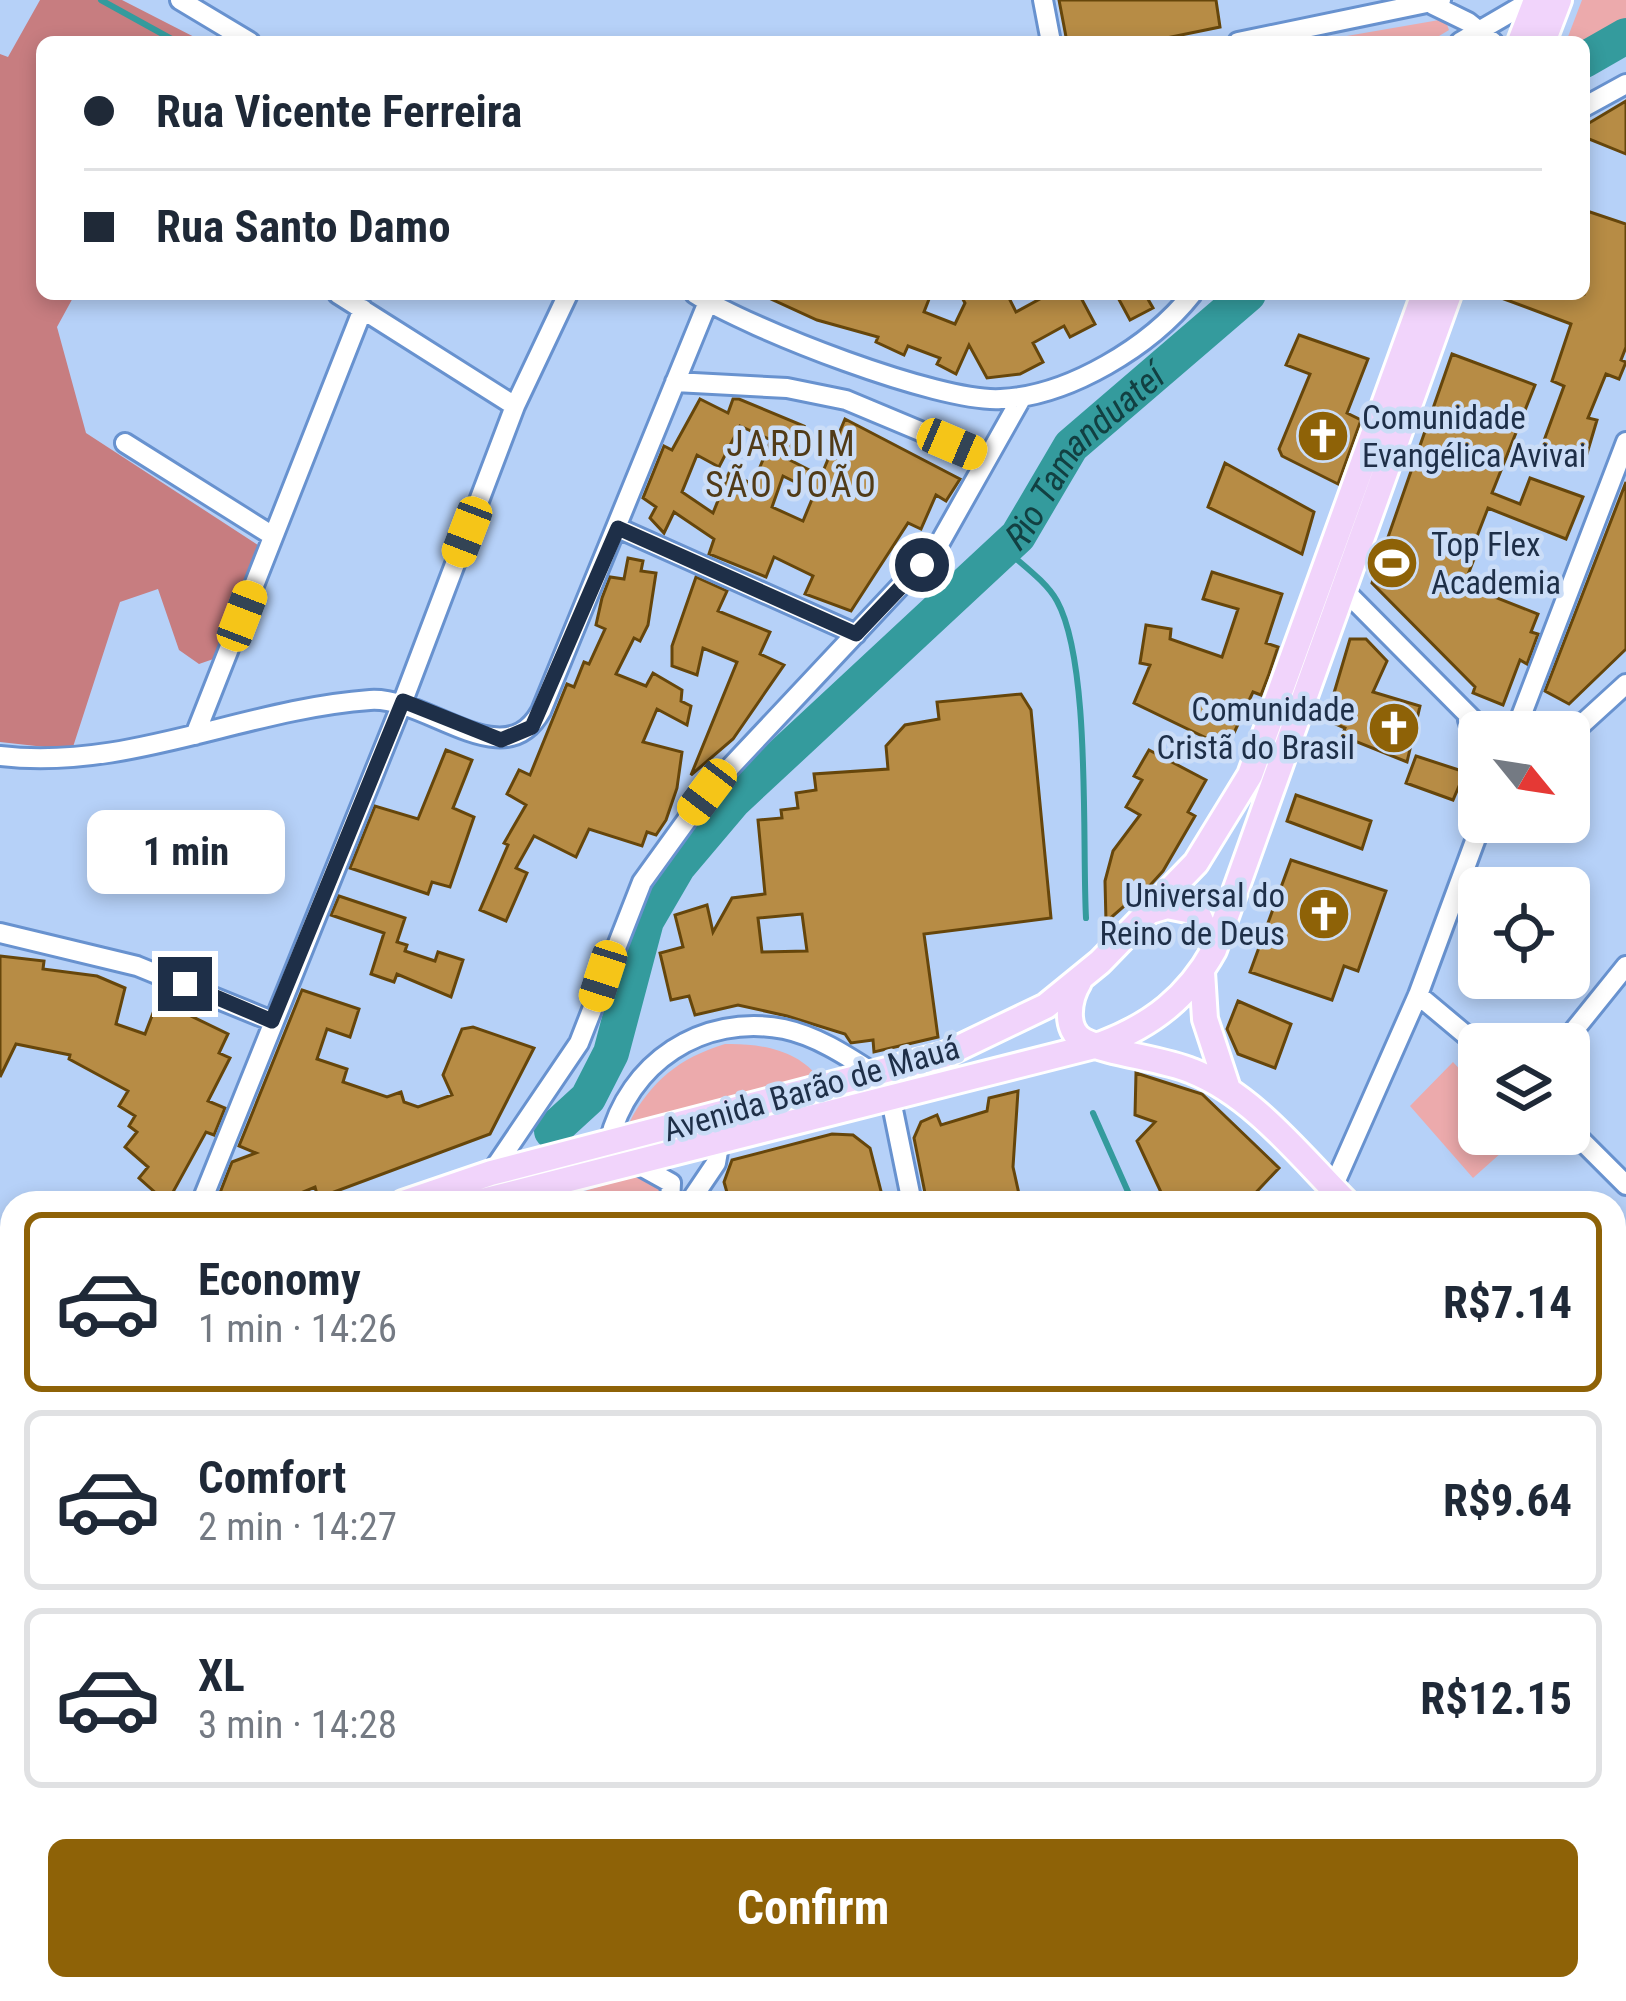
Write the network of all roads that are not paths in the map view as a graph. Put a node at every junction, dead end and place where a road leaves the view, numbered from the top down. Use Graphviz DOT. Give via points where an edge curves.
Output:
graph roads {
  1 [pos="180,0"];
  2 [pos="1043,0"];
  3 [pos="1534,0"];
  4 [pos="1559,0"];
  5 [pos="1437,3"];
  6 [pos="1408,5"];
  7 [pos="240,36"];
  8 [pos="1050,36"];
  9 [pos="1266,36"];
  10 [pos="1486,36"];
  11 [pos="1522,36"];
  12 [pos="1545,36"];
  13 [pos="1626,84"];
  14 [pos="1590,104"];
  15 [pos="348,300"];
  16 [pos="565,300"];
  17 [pos="701,300"];
  18 [pos="707,300"];
  19 [pos="1186,300"];
  20 [pos="1422,300"];
  21 [pos="1447,300"];
  22 [pos="363,309"];
  23 [pos="674,382"];
  24 [pos="1022,397"];
  25 [pos="515,406"];
  26 [pos="1626,442"];
  27 [pos="125,443"];
  28 [pos="987,459"];
  29 [pos="618,528"];
  30 [pos="273,536"];
  31 [pos="1345,591"];
  32 [pos="856,634"];
  33 [pos="1626,684"];
  34 [pos="403,701"];
  35 [pos="1459,711"];
  36 [pos="1523,711"];
  37 [pos="1590,717"];
  38 [pos="196,735"];
  39 [pos="0,756"];
  40 [pos="1474,843"];
  41 [pos="1154,910"];
  42 [pos="0,933"];
  43 [pos="1208,961"];
  44 [pos="1626,966"];
  45 [pos="1084,975"];
  46 [pos="1418,995"];
  47 [pos="272,1021"];
  48 [pos="1580,1023"];
  49 [pos="1458,1028"];
  50 [pos="1102,1044"];
  51 [pos="875,1074"];
  52 [pos="1227,1086"];
  53 [pos="891,1100"];
  54 [pos="720,1140"];
  55 [pos="608,1142"];
  56 [pos="1590,1149"];
  57 [pos="631,1161"];
  58 [pos="490,1173"];
  59 [pos="1626,1185"];
  60 [pos="206,1191"];
  61 [pos="438,1191"];
  62 [pos="520,1191"];
  63 [pos="677,1191"];
  64 [pos="692,1191"];
  65 [pos="910,1191"];
  66 [pos="1328,1191"];
  67 [pos="1339,1191"];
  1 -- 7 [label="street"];
  2 -- 8 [label="street"];
  3 -- 10 [label="street"];
  3 -- 11 [label="main road"];
  4 -- 12 [label="main road"];
  5 -- 6 [label="street"];
  5 -- 10 [label="street"];
  6 -- 9 [label="street"];
  13 -- 14 [label="street"];
  15 -- 22 [label="street"];
  16 -- 25 [label="street"];
  17 -- 23 [label="street"];
  18 -- 24 [label="street" via="943,390"];
  19 -- 24 [label="street" via="1153,334 1100,366"];
  20 -- 41 [label="main road, Avenida Barão de Mauá" via="1250,775 1196,862"];
  21 -- 31 [label="main road, Avenida Barão de Mauá"];
  22 -- 25 [label="street"];
  22 -- 30 [label="street"];
  23 -- 28 [label="street" via="846,400"];
  23 -- 29 [label="street"];
  24 -- 28 [label="street"];
  25 -- 34 [label="street"];
  26 -- 36 [label="street"];
  27 -- 30 [label="street"];
  28 -- 32 [label="street" via="938,546"];
  29 -- 32 [label="street"];
  29 -- 34 [label="street" via="542,710 521,736 501,740"];
  30 -- 38 [label="street"];
  31 -- 35 [label="street"];
  31 -- 43 [label="main road, Avenida Barão de Mauá"];
  32 -- 58 [label="street" via="707,792 642,881 579,1043"];
  33 -- 37 [label="street"];
  34 -- 38 [label="street" via="338,703"];
  34 -- 47 [label="street"];
  38 -- 39 [label="street" via="93,759"];
  40 -- 46 [label="street"];
  41 -- 43 [label="main road" via="1197,912"];
  41 -- 45 [label="main road, Avenida Barão de Mauá"];
  42 -- 47 [label="street" via="137,966"];
  43 -- 50 [label="main road, Avenida Barão de Mauá" via="1158,1016"];
  43 -- 52 [label="main road" via="1205,1019"];
  44 -- 48 [label="street"];
  45 -- 50 [label="main road" via="1071,995 1072,1024 1084,1041"];
  45 -- 51 [label="main road, Avenida Barão de Mauá" via="1005,1029"];
  46 -- 49 [label="street"];
  46 -- 67 [label="street"];
  47 -- 60 [label="street"];
  50 -- 52 [label="main road"];
  50 -- 53 [label="main road, Avenida Barão de Mauá"];
  51 -- 55 [label="main road, Avenida Barão de Mauá"];
  51 -- 55 [label="street" via="783,1029 712,1032 665,1052 644,1073"];
  52 -- 66 [label="main road"];
  53 -- 54 [label="main road, Avenida Barão de Mauá"];
  53 -- 65 [label="street"];
  54 -- 57 [label="main road, Avenida Barão de Mauá"];
  54 -- 64 [label="street" via="716,1163"];
  55 -- 57 [label="street"];
  55 -- 58 [label="main road, Avenida Barão de Mauá"];
  56 -- 59 [label="street"];
  57 -- 62 [label="main road, Avenida Barão de Mauá"];
  57 -- 63 [label="street"];
  58 -- 61 [label="main road, Avenida Barão de Mauá"];
}
